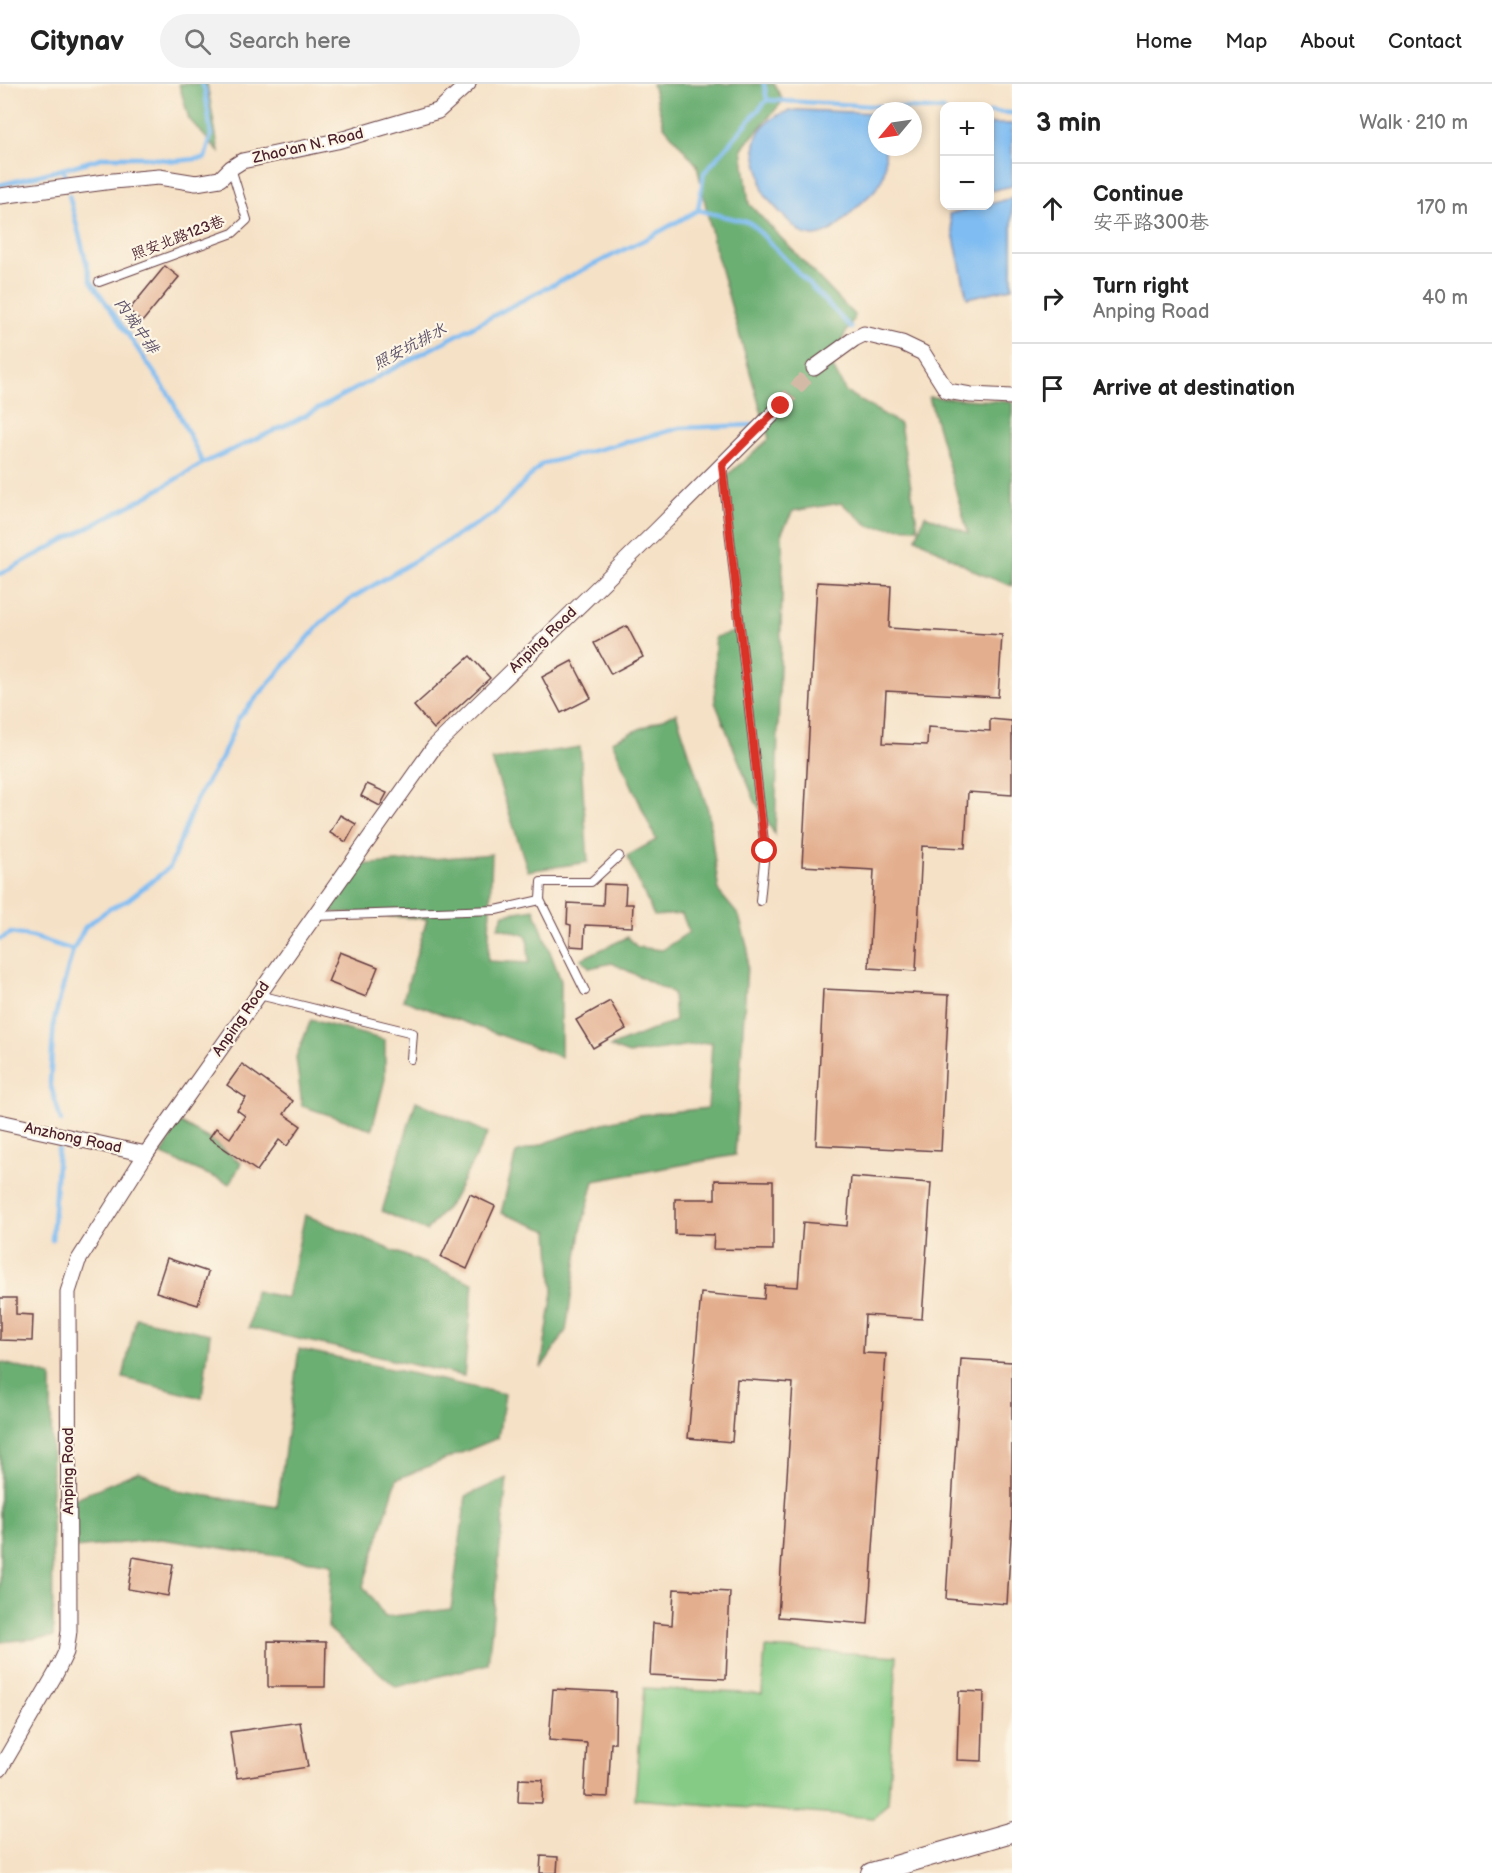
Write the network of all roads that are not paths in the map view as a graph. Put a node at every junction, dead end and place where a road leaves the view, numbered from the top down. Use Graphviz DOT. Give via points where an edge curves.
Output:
graph roads {
  1 [pos="468,84"];
  2 [pos="231,168"];
  3 [pos="0,196"];
  4 [pos="99,282"];
  5 [pos="814,368"];
  6 [pos="1012,397"];
  7 [pos="781,406"];
  8 [pos="722,465"];
  9 [pos="619,856"];
  10 [pos="540,900"];
  11 [pos="760,901"];
  12 [pos="314,916"];
  13 [pos="585,991"];
  14 [pos="259,994"];
  15 [pos="411,1059"];
  16 [pos="0,1122"];
  17 [pos="146,1154"];
  18 [pos="0,1769"];
  19 [pos="1012,1832"];
  20 [pos="871,1873"];
  1 -- 2 [label="street, Zhao'an N. Road" via="438,111 337,141 242,161"];
  2 -- 3 [label="street, Zhao'an N. Road" via="220,179 196,183 159,177"];
  2 -- 4 [label="lane, 照安北路123巷" via="247,220 233,233"];
  5 -- 6 [label="street" via="864,334 902,343 923,353 947,391"];
  7 -- 8 [label="street, Anping Road"];
  8 -- 11 [label="lane" via="765,851"];
  8 -- 12 [label="street, Anping Road" via="434,747"];
  9 -- 10 [label="lane" via="591,882 541,882"];
  10 -- 12 [label="lane" via="496,910"];
  10 -- 13 [label="lane"];
  12 -- 14 [label="street, Anping Road"];
  14 -- 15 [label="lane" via="413,1033"];
  14 -- 17 [label="street, Anping Road"];
  16 -- 17 [label="street, Anzhong Road"];
  17 -- 18 [label="street, Anping Road" via="78,1261 68,1292 69,1631 66,1652 56,1673"];
  19 -- 20 [label="street"];
}
